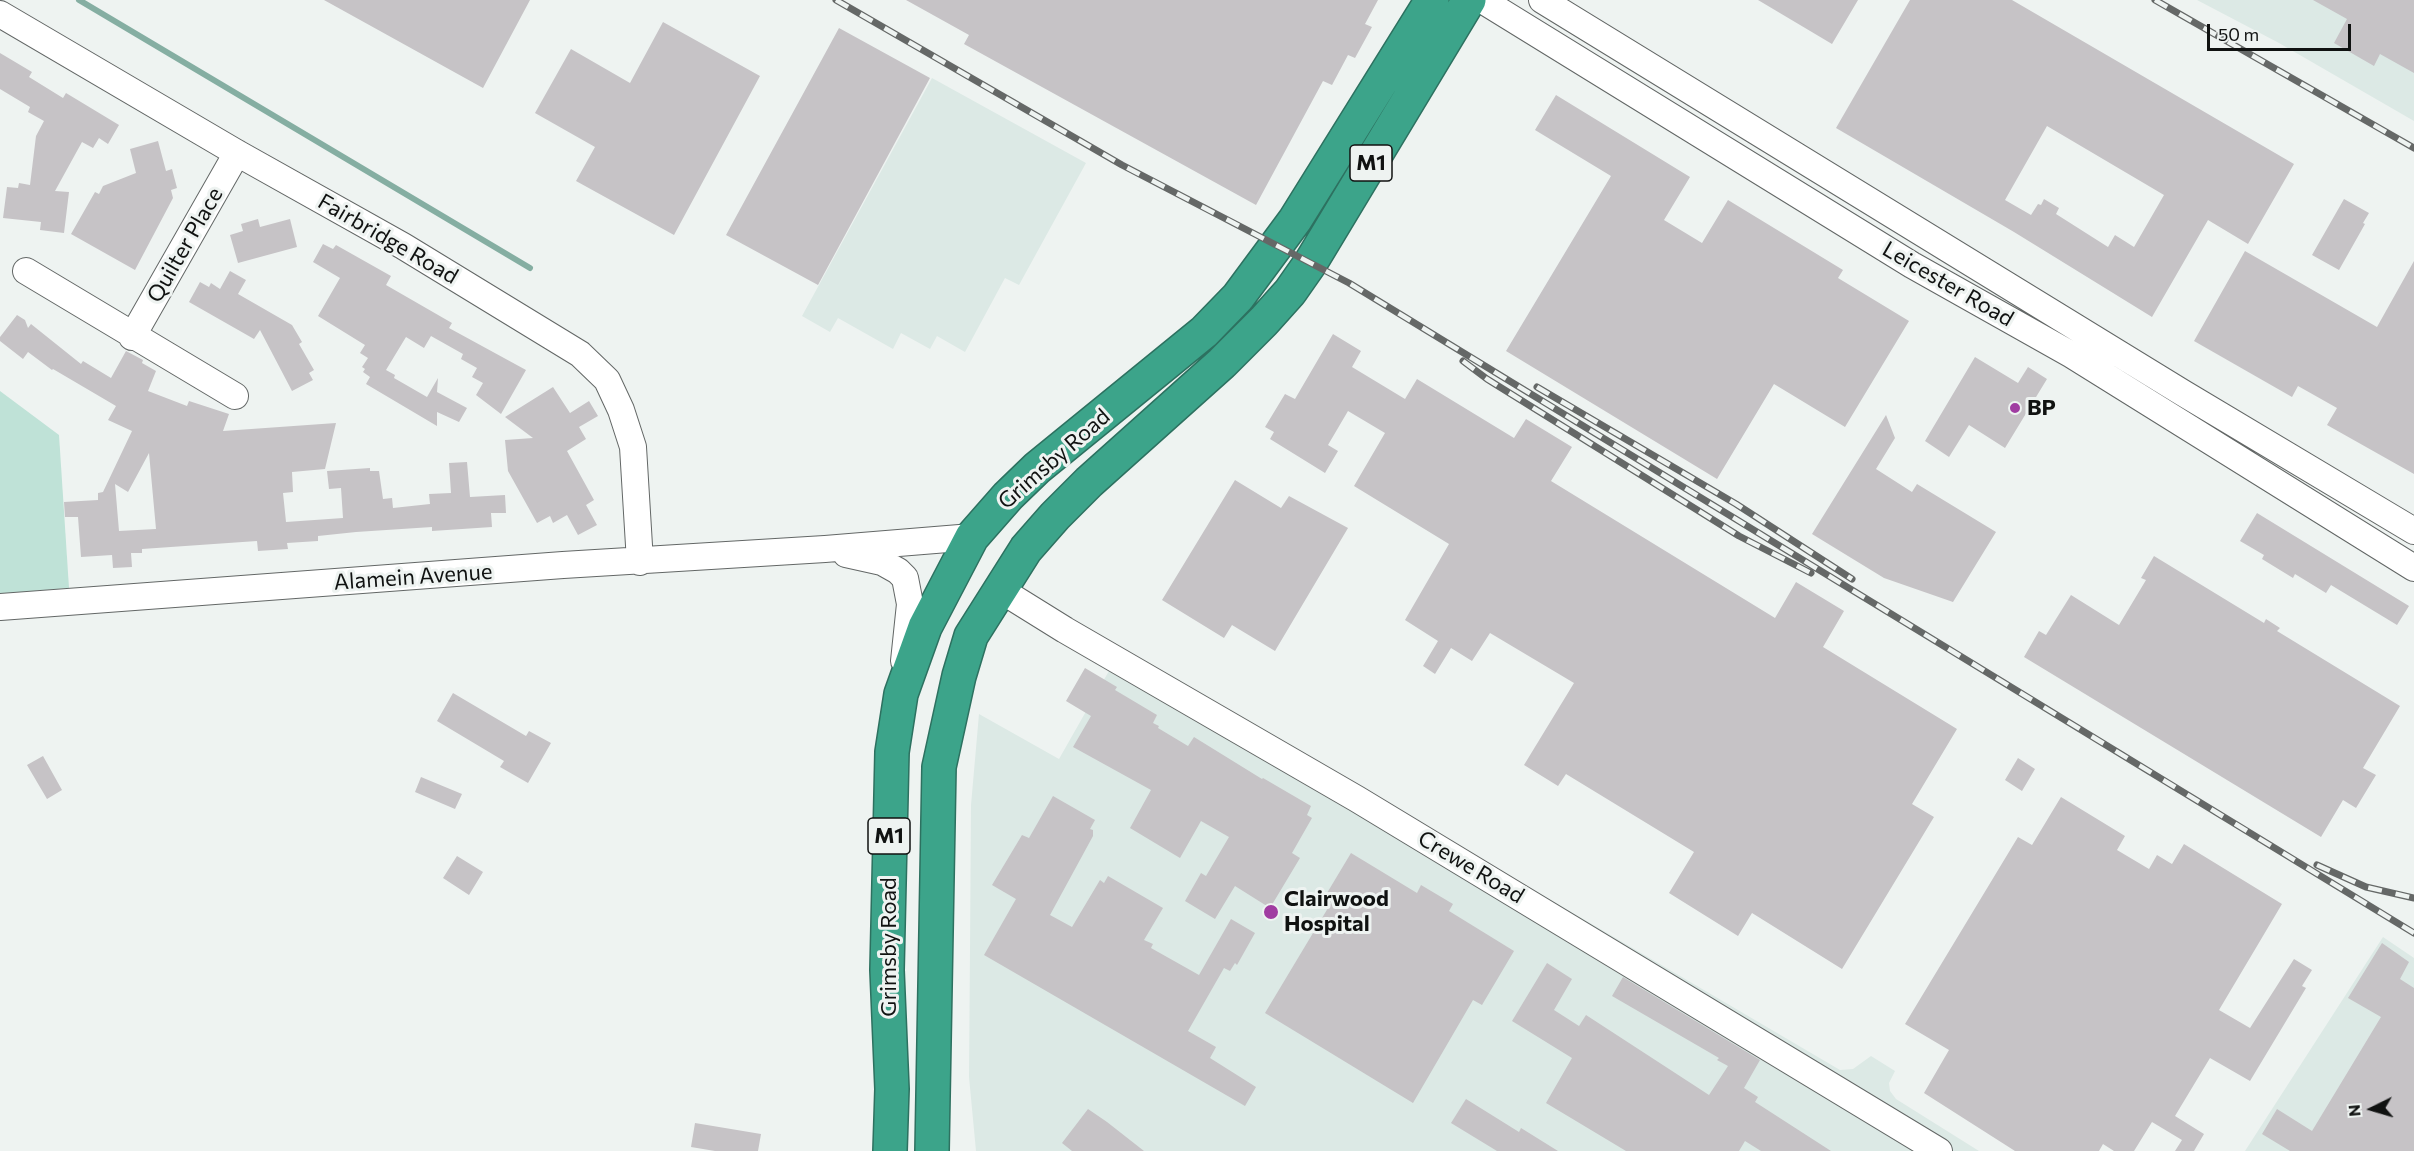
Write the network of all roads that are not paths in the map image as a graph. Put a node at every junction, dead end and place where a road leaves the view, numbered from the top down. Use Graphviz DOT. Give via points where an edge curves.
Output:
graph roads {
  1 [pos="1432,0"];
  2 [pos="1469,0"];
  3 [pos="1482,0"];
  4 [pos="1542,0"];
  5 [pos="0,14"];
  6 [pos="237,153"];
  7 [pos="26,271"];
  8 [pos="1238,297"];
  9 [pos="1264,321"];
  10 [pos="132,337"];
  11 [pos="235,396"];
  12 [pos="2414,531"];
  13 [pos="972,537"];
  14 [pos="825,549"];
  15 [pos="640,562"];
  16 [pos="2414,568"];
  17 [pos="999,589"];
  18 [pos="1,608"];
  19 [pos="901,694"];
  20 [pos="890,1151"];
  21 [pos="932,1151"];
  22 [pos="1939,1151"];
  1 -- 8 [label="highway, Grimsby Road / M1" via="1295,220"];
  2 -- 9 [label="highway, Grimsby Road / M1" via="1308,268"];
  3 -- 16 [label="street, Leicester Road" via="1912,265 2072,355"];
  4 -- 12 [label="street, Leicester Road"];
  5 -- 6 [label="street, Fairbridge Road"];
  6 -- 10 [label="street, Quilter Place"];
  6 -- 15 [label="street, Fairbridge Road" via="402,246 580,354 607,380 633,447"];
  7 -- 10 [label="street"];
  8 -- 9 [label="highway"];
  8 -- 13 [label="highway, Grimsby Road / M1" via="1204,332 1037,468"];
  9 -- 17 [label="highway, Grimsby Road / M1" via="1055,516"];
  10 -- 11 [label="street"];
  13 -- 14 [label="street, Alamein Avenue"];
  13 -- 19 [label="highway, Grimsby Road / M1" via="925,627"];
  14 -- 15 [label="street, Alamein Avenue"];
  14 -- 19 [label="street, Alamein Avenue" via="882,562 904,578 910,604"];
  15 -- 18 [label="street, Alamein Avenue"];
  17 -- 21 [label="highway, Grimsby Road / M1" via="971,636 939,767"];
  17 -- 22 [label="street, Crewe Road" via="1357,799"];
  19 -- 20 [label="highway, Grimsby Road / M1" via="892,752 889,828"];
}
